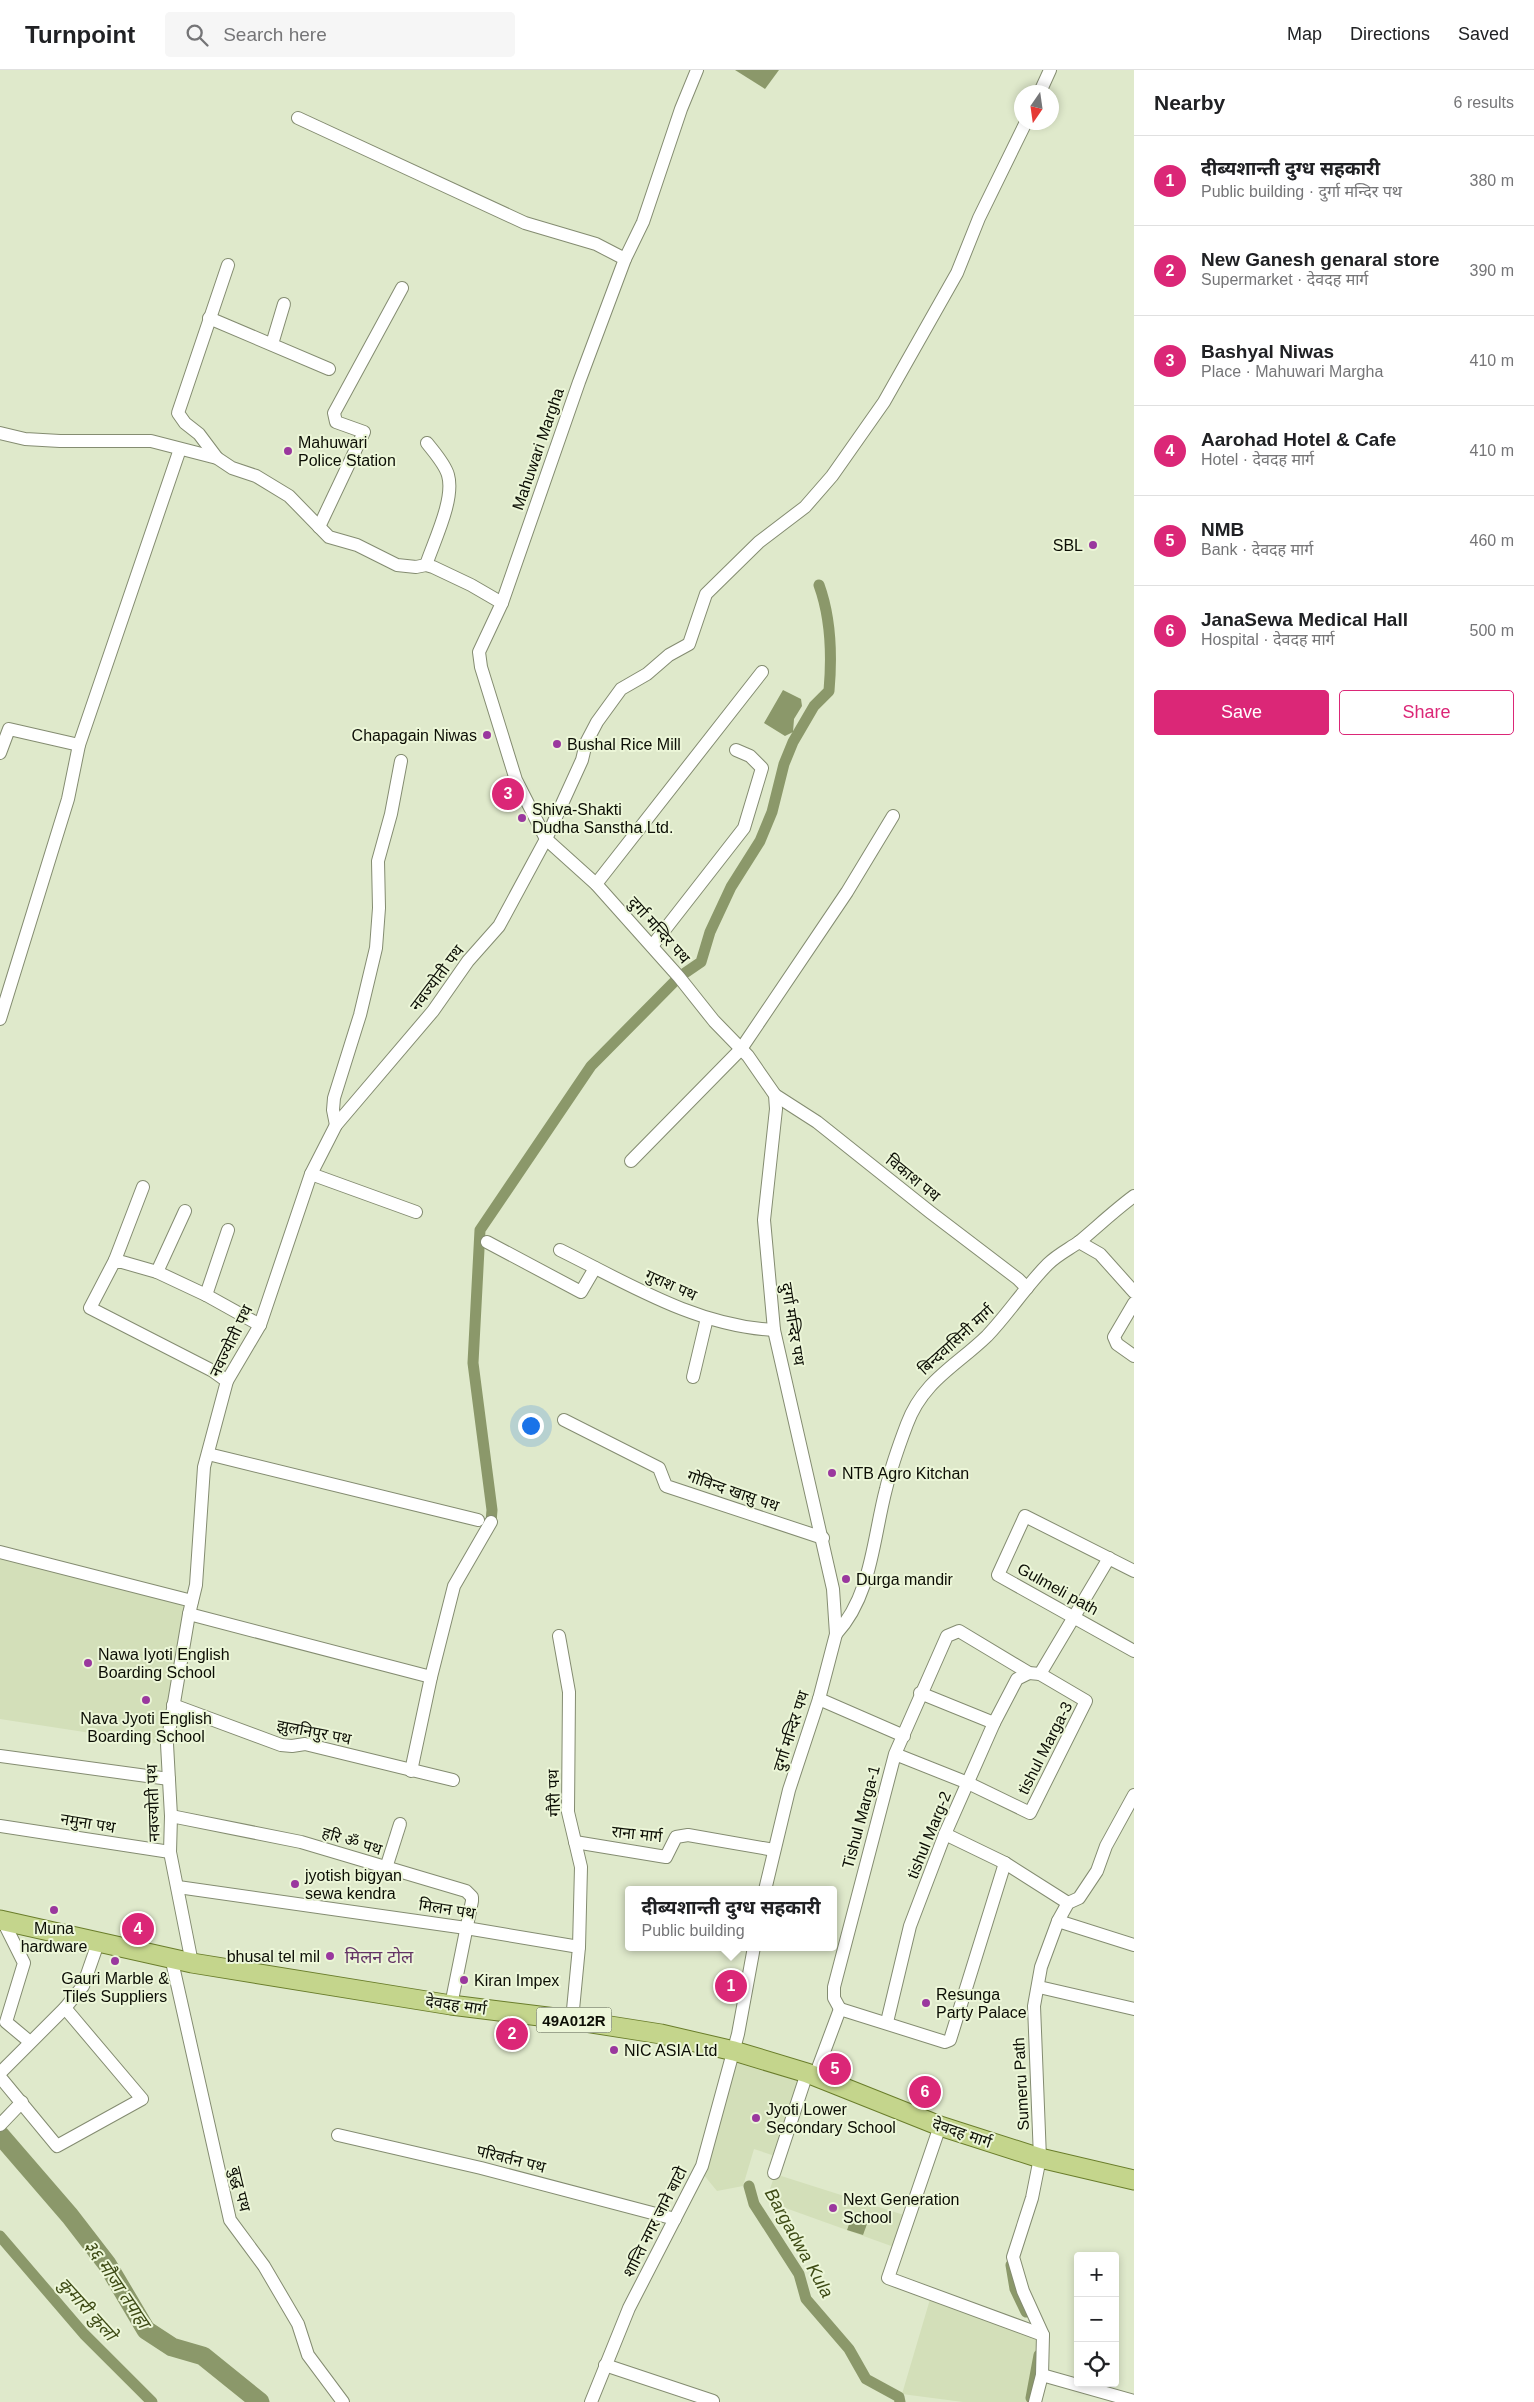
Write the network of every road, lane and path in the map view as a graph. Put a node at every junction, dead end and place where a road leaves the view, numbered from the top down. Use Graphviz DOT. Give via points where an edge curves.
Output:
graph roads {
  1 [pos="697,70"];
  2 [pos="1050,70"];
  3 [pos="1043,85"];
  4 [pos="298,118"];
  5 [pos="1022,130"];
  6 [pos="625,259"];
  7 [pos="228,265"];
  8 [pos="402,288"];
  9 [pos="284,304"];
  10 [pos="209,318"];
  11 [pos="272,344"];
  12 [pos="329,369"];
  13 [pos="0,433"];
  14 [pos="427,442"];
  15 [pos="180,448"];
  16 [pos="217,458"];
  17 [pos="319,527"];
  18 [pos="426,565"];
  19 [pos="502,603"];
  20 [pos="762,672"];
  21 [pos="79,745"];
  22 [pos="736,750"];
  23 [pos="0,753"];
  24 [pos="401,761"];
  25 [pos="894,816"];
  26 [pos="546,839"];
  27 [pos="596,884"];
  28 [pos="652,946"];
  29 [pos="0,1019"];
  30 [pos="741,1048"];
  31 [pos="775,1095"];
  32 [pos="336,1125"];
  33 [pos="631,1161"];
  34 [pos="311,1174"];
  35 [pos="142,1187"];
  36 [pos="1134,1196"];
  37 [pos="185,1211"];
  38 [pos="416,1212"];
  39 [pos="228,1230"];
  40 [pos="487,1242"];
  41 [pos="1079,1242"];
  42 [pos="560,1250"];
  43 [pos="115,1260"];
  44 [pos="595,1268"];
  45 [pos="157,1272"];
  46 [pos="1027,1288"];
  47 [pos="1134,1292"];
  48 [pos="206,1295"];
  49 [pos="1134,1303"];
  50 [pos="706,1318"];
  51 [pos="260,1325"];
  52 [pos="774,1330"];
  53 [pos="1134,1356"];
  54 [pos="694,1377"];
  55 [pos="227,1381"];
  56 [pos="564,1420"];
  57 [pos="208,1454"];
  58 [pos="478,1520"];
  59 [pos="491,1522"];
  60 [pos="823,1538"];
  61 [pos="0,1552"];
  62 [pos="1109,1558"];
  63 [pos="1134,1571"];
  64 [pos="192,1601"];
  65 [pos="189,1614"];
  66 [pos="1073,1616"];
  67 [pos="836,1634"];
  68 [pos="560,1636"];
  69 [pos="1134,1651"];
  70 [pos="1034,1673"];
  71 [pos="431,1676"];
  72 [pos="920,1693"];
  73 [pos="819,1699"];
  74 [pos="173,1705"];
  75 [pos="994,1723"];
  76 [pos="904,1736"];
  77 [pos="895,1754"];
  78 [pos="0,1756"];
  79 [pos="411,1771"];
  80 [pos="169,1780"];
  81 [pos="453,1780"];
  82 [pos="968,1783"];
  83 [pos="1134,1795"];
  84 [pos="171,1816"];
  85 [pos="400,1824"];
  86 [pos="0,1826"];
  87 [pos="945,1834"];
  88 [pos="575,1842"];
  89 [pos="774,1850"];
  90 [pos="170,1852"];
  91 [pos="1004,1863"];
  92 [pos="386,1868"];
  93 [pos="178,1886"];
  94 [pos="767,1886"];
  95 [pos="1068,1903"];
  96 [pos="1,1918"];
  97 [pos="1058,1921"];
  98 [pos="466,1928"];
  99 [pos="98,1942"];
  100 [pos="1134,1945"];
  101 [pos="579,1948"];
  102 [pos="753,1951"];
  103 [pos="171,1957"];
  104 [pos="192,1963"];
  105 [pos="1039,1987"];
  106 [pos="451,2005"];
  107 [pos="65,2008"];
  108 [pos="1134,2009"];
  109 [pos="840,2010"];
  110 [pos="572,2020"];
  111 [pos="887,2022"];
  112 [pos="30,2042"];
  113 [pos="734,2052"];
  114 [pos="0,2073"];
  115 [pos="811,2075"];
  116 [pos="0,2077"];
  117 [pos="22,2102"];
  118 [pos="0,2125"];
  119 [pos="940,2126"];
  120 [pos="338,2135"];
  121 [pos="1040,2158"];
  122 [pos="774,2173"];
  123 [pos="1134,2180"];
  124 [pos="675,2219"];
  125 [pos="1042,2335"];
  126 [pos="605,2365"];
  127 [pos="1042,2375"];
  128 [pos="714,2400"];
  129 [pos="1134,2401"];
  130 [pos="343,2402"];
  131 [pos="591,2402"];
  132 [pos="1036,2402"];
  1 -- 6 [label="street, Mahuwari Margha" via="680,109 642,222"];
  2 -- 3 [label="street"];
  4 -- 6 [label="street" via="525,222 596,244"];
  5 -- 26 [label="street, नवज्योती पथ" via="979,218 958,273 860,439 804,507 759,542 706,594 689,644 621,689 586,743 582,760"];
  6 -- 19 [label="street, Mahuwari Margha"];
  7 -- 10 [label="street"];
  8 -- 17 [label="street" via="334,413 336,422 364,432"];
  9 -- 11 [label="street"];
  10 -- 11 [label="street"];
  10 -- 16 [label="street" via="178,414 200,434"];
  11 -- 12 [label="street"];
  13 -- 15 [label="street" via="24,439 60,441 151,441"];
  14 -- 18 [label="street" via="448,473 450,484"];
  15 -- 16 [label="street"];
  15 -- 21 [label="street"];
  16 -- 17 [label="street" via="289,496"];
  17 -- 18 [label="street" via="329,537 357,545 397,565"];
  18 -- 19 [label="street"];
  19 -- 26 [label="street, Mahuwari Margha" via="479,652 481,667 516,780"];
  20 -- 27 [label="street"];
  21 -- 23 [label="street" via="9,729"];
  21 -- 29 [label="street" via="68,798"];
  22 -- 28 [label="street" via="750,756 762,768 744,828"];
  24 -- 32 [label="street" via="392,814 378,861 376,948 334,1098"];
  25 -- 30 [label="street" via="842,900"];
  26 -- 27 [label="street, दुर्गा मन्दिर पथ"];
  26 -- 32 [label="street, नवज्योती पथ" via="499,926 468,961 421,1026"];
  27 -- 28 [label="street, दुर्गा मन्दिर पथ"];
  28 -- 30 [label="street, दुर्गा मन्दिर पथ"];
  30 -- 31 [label="street, दुर्गा मन्दिर पथ"];
  30 -- 33 [label="street"];
  31 -- 46 [label="street, विकाश पथ" via="817,1122"];
  31 -- 52 [label="street, दुर्गा मन्दिर पथ" via="764,1220"];
  32 -- 34 [label="street, नवज्योती पथ"];
  34 -- 38 [label="street"];
  34 -- 51 [label="street, नवज्योती पथ"];
  35 -- 43 [label="street"];
  36 -- 41 [label="street, बिन्दवासिनी मार्ग"];
  37 -- 45 [label="street"];
  39 -- 48 [label="street"];
  40 -- 44 [label="street" via="581,1292"];
  41 -- 46 [label="street, बिन्दवासिनी मार्ग" via="1049,1262"];
  41 -- 47 [label="street" via="1100,1254"];
  42 -- 44 [label="street, गुराश पथ"];
  43 -- 45 [label="street"];
  43 -- 55 [label="street" via="90,1308"];
  44 -- 50 [label="street, गुराश पथ" via="673,1306"];
  45 -- 48 [label="street"];
  46 -- 67 [label="street, बिन्दवासिनी मार्ग" via="1008,1315 940,1375 916,1404 886,1489 865,1581 850,1617"];
  48 -- 51 [label="street"];
  49 -- 53 [label="street" via="1114,1337 1117,1344"];
  50 -- 52 [label="street, गुराश पथ"];
  50 -- 54 [label="street"];
  51 -- 55 [label="street, नवज्योती पथ"];
  52 -- 60 [label="street, दुर्गा मन्दिर पथ"];
  55 -- 57 [label="street, नवज्योती पथ"];
  56 -- 60 [label="street, गोविन्द खासु पथ" via="659,1468 666,1486"];
  57 -- 58 [label="street"];
  57 -- 64 [label="street, नवज्योती पथ" via="201,1488 196,1585"];
  59 -- 71 [label="street" via="454,1586"];
  60 -- 67 [label="street, दुर्गा मन्दिर पथ" via="834,1589"];
  61 -- 64 [label="street"];
  62 -- 63 [label="street, Gulmeli path"];
  62 -- 66 [label="street, tishul Marg-2"];
  62 -- 66 [label="street, Gulmeli path" via="1024,1516 998,1575"];
  64 -- 65 [label="street, नवज्योती पथ"];
  65 -- 71 [label="street"];
  65 -- 74 [label="street, नवज्योती पथ"];
  66 -- 69 [label="street, Gulmeli path"];
  66 -- 70 [label="street, tishul Marg-2"];
  67 -- 73 [label="street, दुर्गा मन्दिर पथ"];
  68 -- 88 [label="street, गौरी पथ" via="570,1692 568,1812"];
  70 -- 72 [label="street, Tishul Marga-1" via="959,1631 947,1636"];
  70 -- 75 [label="street, tishul Marg-2" via="1017,1679"];
  70 -- 82 [label="street, tishul Marga-3" via="1086,1701 1030,1813"];
  71 -- 79 [label="street"];
  72 -- 75 [label="street"];
  72 -- 76 [label="street, Tishul Marga-1"];
  73 -- 76 [label="street"];
  73 -- 89 [label="street, दुर्गा मन्दिर पथ" via="788,1790"];
  74 -- 79 [label="street, झुलनिपुर पथ" via="281,1745 305,1744"];
  74 -- 80 [label="street, नवज्योती पथ" via="167,1744"];
  75 -- 82 [label="street, tishul Marg-2"];
  76 -- 77 [label="street, Tishul Marga-1"];
  77 -- 82 [label="street"];
  77 -- 109 [label="street, Tishul Marga-1" via="834,1986 834,1998"];
  78 -- 80 [label="street"];
  79 -- 81 [label="street, झुलनिपुर पथ"];
  80 -- 84 [label="street, नवज्योती पथ"];
  82 -- 87 [label="street, tishul Marg-2"];
  83 -- 95 [label="street, Sumeru Path" via="1106,1846 1097,1871 1078,1898"];
  84 -- 90 [label="street, नवज्योती पथ"];
  84 -- 92 [label="street, हरि ॐ पथ" via="300,1842"];
  85 -- 92 [label="street"];
  86 -- 90 [label="street, नमुना पथ"];
  87 -- 91 [label="street"];
  87 -- 111 [label="street, tishul Marg-2" via="910,1926"];
  88 -- 89 [label="street, राना मार्ग" via="666,1856 676,1837 688,1835"];
  88 -- 101 [label="street, गौरी पथ" via="581,1867"];
  89 -- 94 [label="street, दुर्गा मन्दिर पथ"];
  90 -- 93 [label="street, नवज्योती पथ"];
  91 -- 95 [label="street"];
  91 -- 111 [label="street" via="950,2040 945,2042"];
  92 -- 98 [label="street, हरि ॐ पथ" via="466,1891 472,1902"];
  93 -- 98 [label="street, मिलन पथ"];
  93 -- 104 [label="street, नवज्योती पथ"];
  95 -- 97 [label="street, Sumeru Path"];
  96 -- 99 [label="main road, देवदह मार्ग / 49A012R"];
  96 -- 112 [label="street" via="24,1963 6,2022"];
  97 -- 100 [label="street"];
  97 -- 105 [label="street, Sumeru Path" via="1041,1966"];
  98 -- 101 [label="street, मिलन पथ"];
  98 -- 106 [label="street, हरि ॐ पथ"];
  99 -- 103 [label="main road, देवदह मार्ग / 49A012R"];
  99 -- 107 [label="street" via="83,1986"];
  101 -- 110 [label="street"];
  102 -- 113 [label="street"];
  103 -- 104 [label="main road, देवदह मार्ग / 49A012R"];
  103 -- 130 [label="street, बुद्ध पथ" via="230,2220 264,2266 298,2324 308,2355"];
  104 -- 106 [label="main road, देवदह मार्ग / 49A012R"];
  105 -- 108 [label="street"];
  105 -- 121 [label="street, Sumeru Path" via="1034,2006"];
  106 -- 110 [label="main road, देवदह मार्ग / 49A012R"];
  107 -- 112 [label="street"];
  107 -- 117 [label="street" via="142,2099 57,2146"];
  109 -- 111 [label="street"];
  109 -- 115 [label="street"];
  110 -- 113 [label="main road, देवदह मार्ग / 49A012R" via="662,2034"];
  112 -- 114 [label="street"];
  113 -- 115 [label="main road, देवदह मार्ग / 49A012R"];
  113 -- 124 [label="street, शान्ति नगर जाने बाटो" via="702,2166"];
  115 -- 119 [label="main road, देवदह मार्ग / 49A012R"];
  115 -- 122 [label="street"];
  116 -- 117 [label="street"];
  117 -- 118 [label="street"];
  119 -- 121 [label="main road, देवदह मार्ग / 49A012R"];
  119 -- 125 [label="street" via="888,2278"];
  120 -- 124 [label="street, परिवर्तन पथ" via="481,2168"];
  121 -- 123 [label="main road, देवदह मार्ग / 49A012R"];
  121 -- 125 [label="street, Sumeru Path" via="1025,2225 1013,2257"];
  124 -- 126 [label="street, शान्ति नगर जाने बाटो" via="629,2308"];
  125 -- 127 [label="street"];
  126 -- 128 [label="street"];
  126 -- 131 [label="street, शान्ति नगर जाने बाटो"];
  127 -- 129 [label="street"];
  127 -- 132 [label="street"];
}
